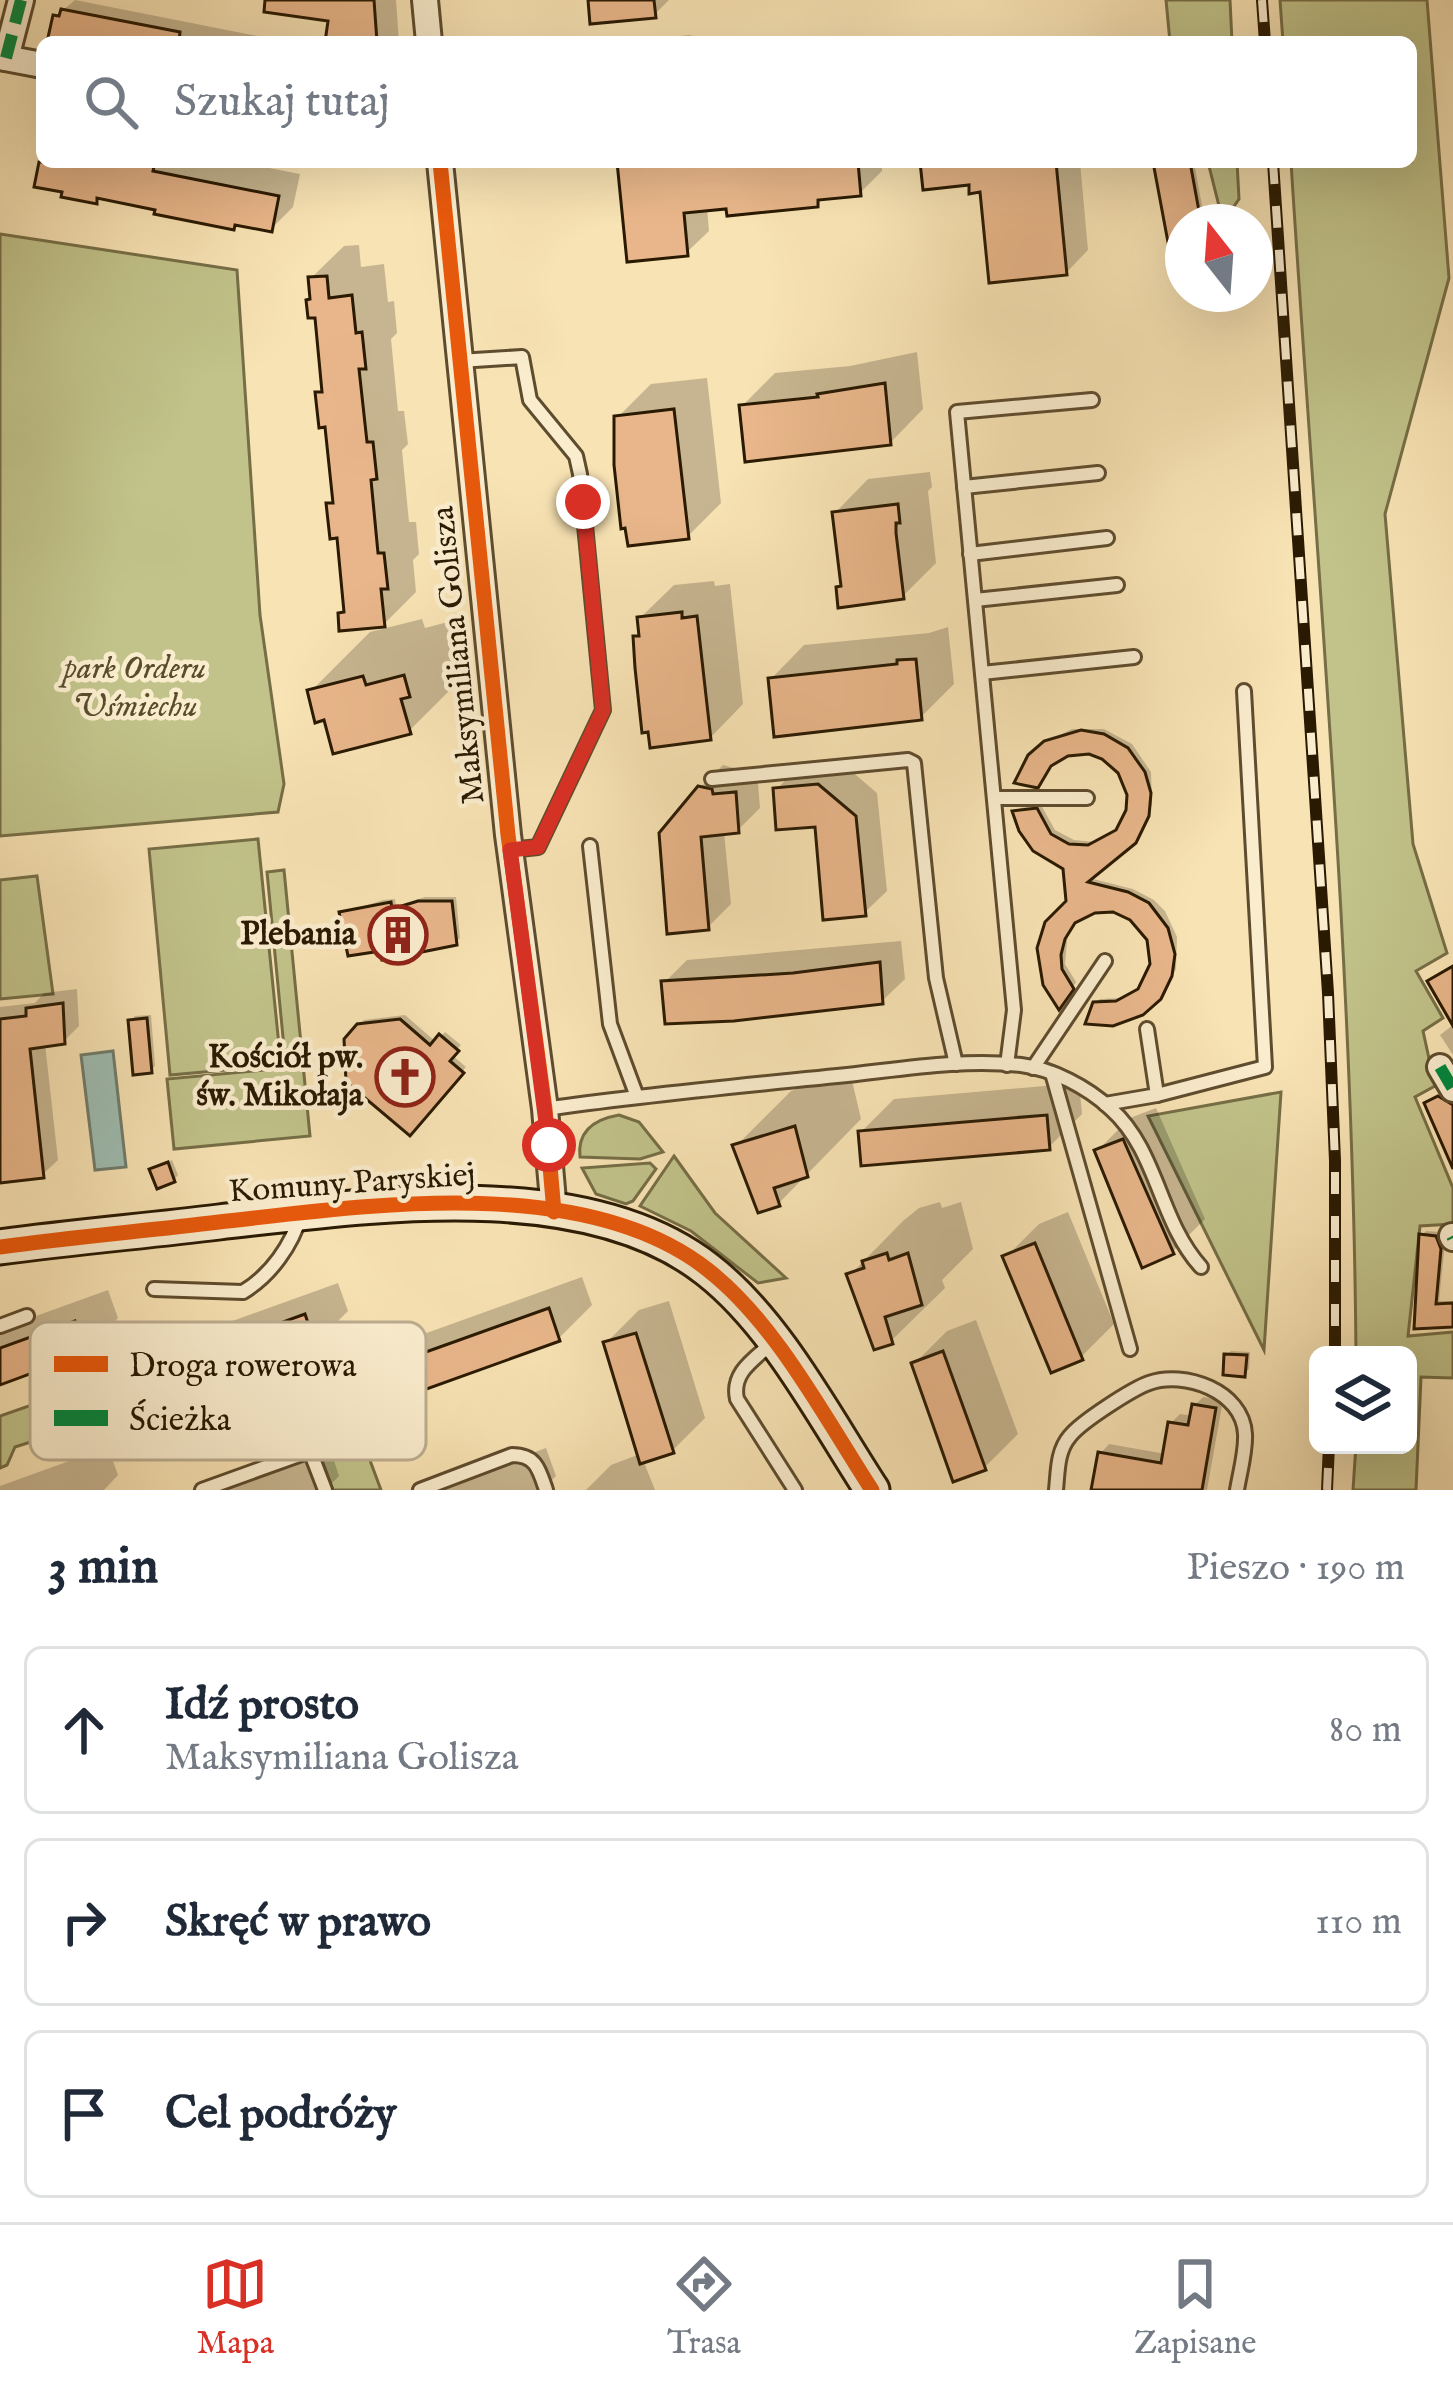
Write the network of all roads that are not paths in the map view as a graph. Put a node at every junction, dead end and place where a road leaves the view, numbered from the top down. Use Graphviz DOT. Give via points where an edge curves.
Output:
graph roads {
  1 [pos="21,0"];
  2 [pos="425,0"];
  3 [pos="428,36"];
  4 [pos="3,58"];
  5 [pos="36,64"];
  6 [pos="441,168"];
  7 [pos="459,361"];
  8 [pos="1092,400"];
  9 [pos="1098,473"];
  10 [pos="964,487"];
  11 [pos="1106,538"];
  12 [pos="970,554"];
  13 [pos="1117,585"];
  14 [pos="975,600"];
  15 [pos="1134,657"];
  16 [pos="982,674"];
  17 [pos="1244,691"];
  18 [pos="712,778"];
  19 [pos="994,798"];
  20 [pos="1087,798"];
  21 [pos="590,846"];
  22 [pos="510,850"];
  23 [pos="1105,961"];
  24 [pos="1147,1029"];
  25 [pos="956,1064"];
  26 [pos="1007,1065"];
  27 [pos="1034,1068"];
  28 [pos="1052,1072"];
  29 [pos="636,1094"];
  30 [pos="1157,1095"];
  31 [pos="1106,1104"];
  32 [pos="545,1109"];
  33 [pos="554,1212"];
  34 [pos="301,1213"];
  35 [pos="0,1246"];
  36 [pos="1201,1267"];
  37 [pos="154,1289"];
  38 [pos="27,1316"];
  39 [pos="0,1326"];
  40 [pos="773,1342"];
  41 [pos="1130,1349"];
  42 [pos="285,1460"];
  43 [pos="313,1460"];
  44 [pos="202,1490"];
  45 [pos="325,1490"];
  46 [pos="420,1490"];
  47 [pos="546,1490"];
  48 [pos="796,1490"];
  49 [pos="872,1490"];
  50 [pos="1056,1490"];
  51 [pos="1237,1490"];
  1 -- 4 [label="street"];
  2 -- 3 [label="street"];
  4 -- 5 [label="street"];
  6 -- 7 [label="street, Maksymiliana Golisza"];
  7 -- 22 [label="street, Maksymiliana Golisza"];
  7 -- 22 [label="lane" via="522,357 530,400 576,456 585,524 603,710 538,847"];
  8 -- 10 [label="lane" via="957,412"];
  9 -- 10 [label="lane"];
  10 -- 12 [label="lane"];
  11 -- 12 [label="lane"];
  12 -- 14 [label="lane"];
  13 -- 14 [label="lane"];
  14 -- 16 [label="lane"];
  15 -- 16 [label="lane"];
  16 -- 19 [label="lane"];
  17 -- 30 [label="lane" via="1265,1067"];
  18 -- 25 [label="lane" via="914,763 936,977"];
  19 -- 20 [label="lane"];
  19 -- 26 [label="lane" via="1014,1010"];
  21 -- 29 [label="lane" via="610,1024"];
  22 -- 32 [label="street, Maksymiliana Golisza"];
  23 -- 27 [label="lane"];
  24 -- 30 [label="lane"];
  25 -- 26 [label="lane"];
  25 -- 29 [label="lane"];
  26 -- 27 [label="lane"];
  27 -- 28 [label="lane"];
  28 -- 31 [label="lane"];
  28 -- 41 [label="lane"];
  29 -- 32 [label="lane"];
  30 -- 31 [label="lane"];
  31 -- 36 [label="lane" via="1138,1139"];
  32 -- 33 [label="street, Maksymiliana Golisza"];
  33 -- 34 [label="street, Komuny Paryskiej" via="468,1203"];
  33 -- 40 [label="street, Komuny Paryskiej" via="624,1227 678,1250 735,1294"];
  34 -- 35 [label="street, Komuny Paryskiej"];
  34 -- 37 [label="lane" via="293,1240 243,1292"];
  38 -- 39 [label="lane"];
  40 -- 48 [label="lane" via="734,1388"];
  40 -- 49 [label="street, Komuny Paryskiej"];
  42 -- 44 [label="lane"];
  43 -- 45 [label="lane"];
  46 -- 47 [label="lane" via="512,1455 531,1457"];
  50 -- 51 [label="lane" via="1071,1434 1149,1383 1180,1379 1211,1388 1240,1417"];
}
